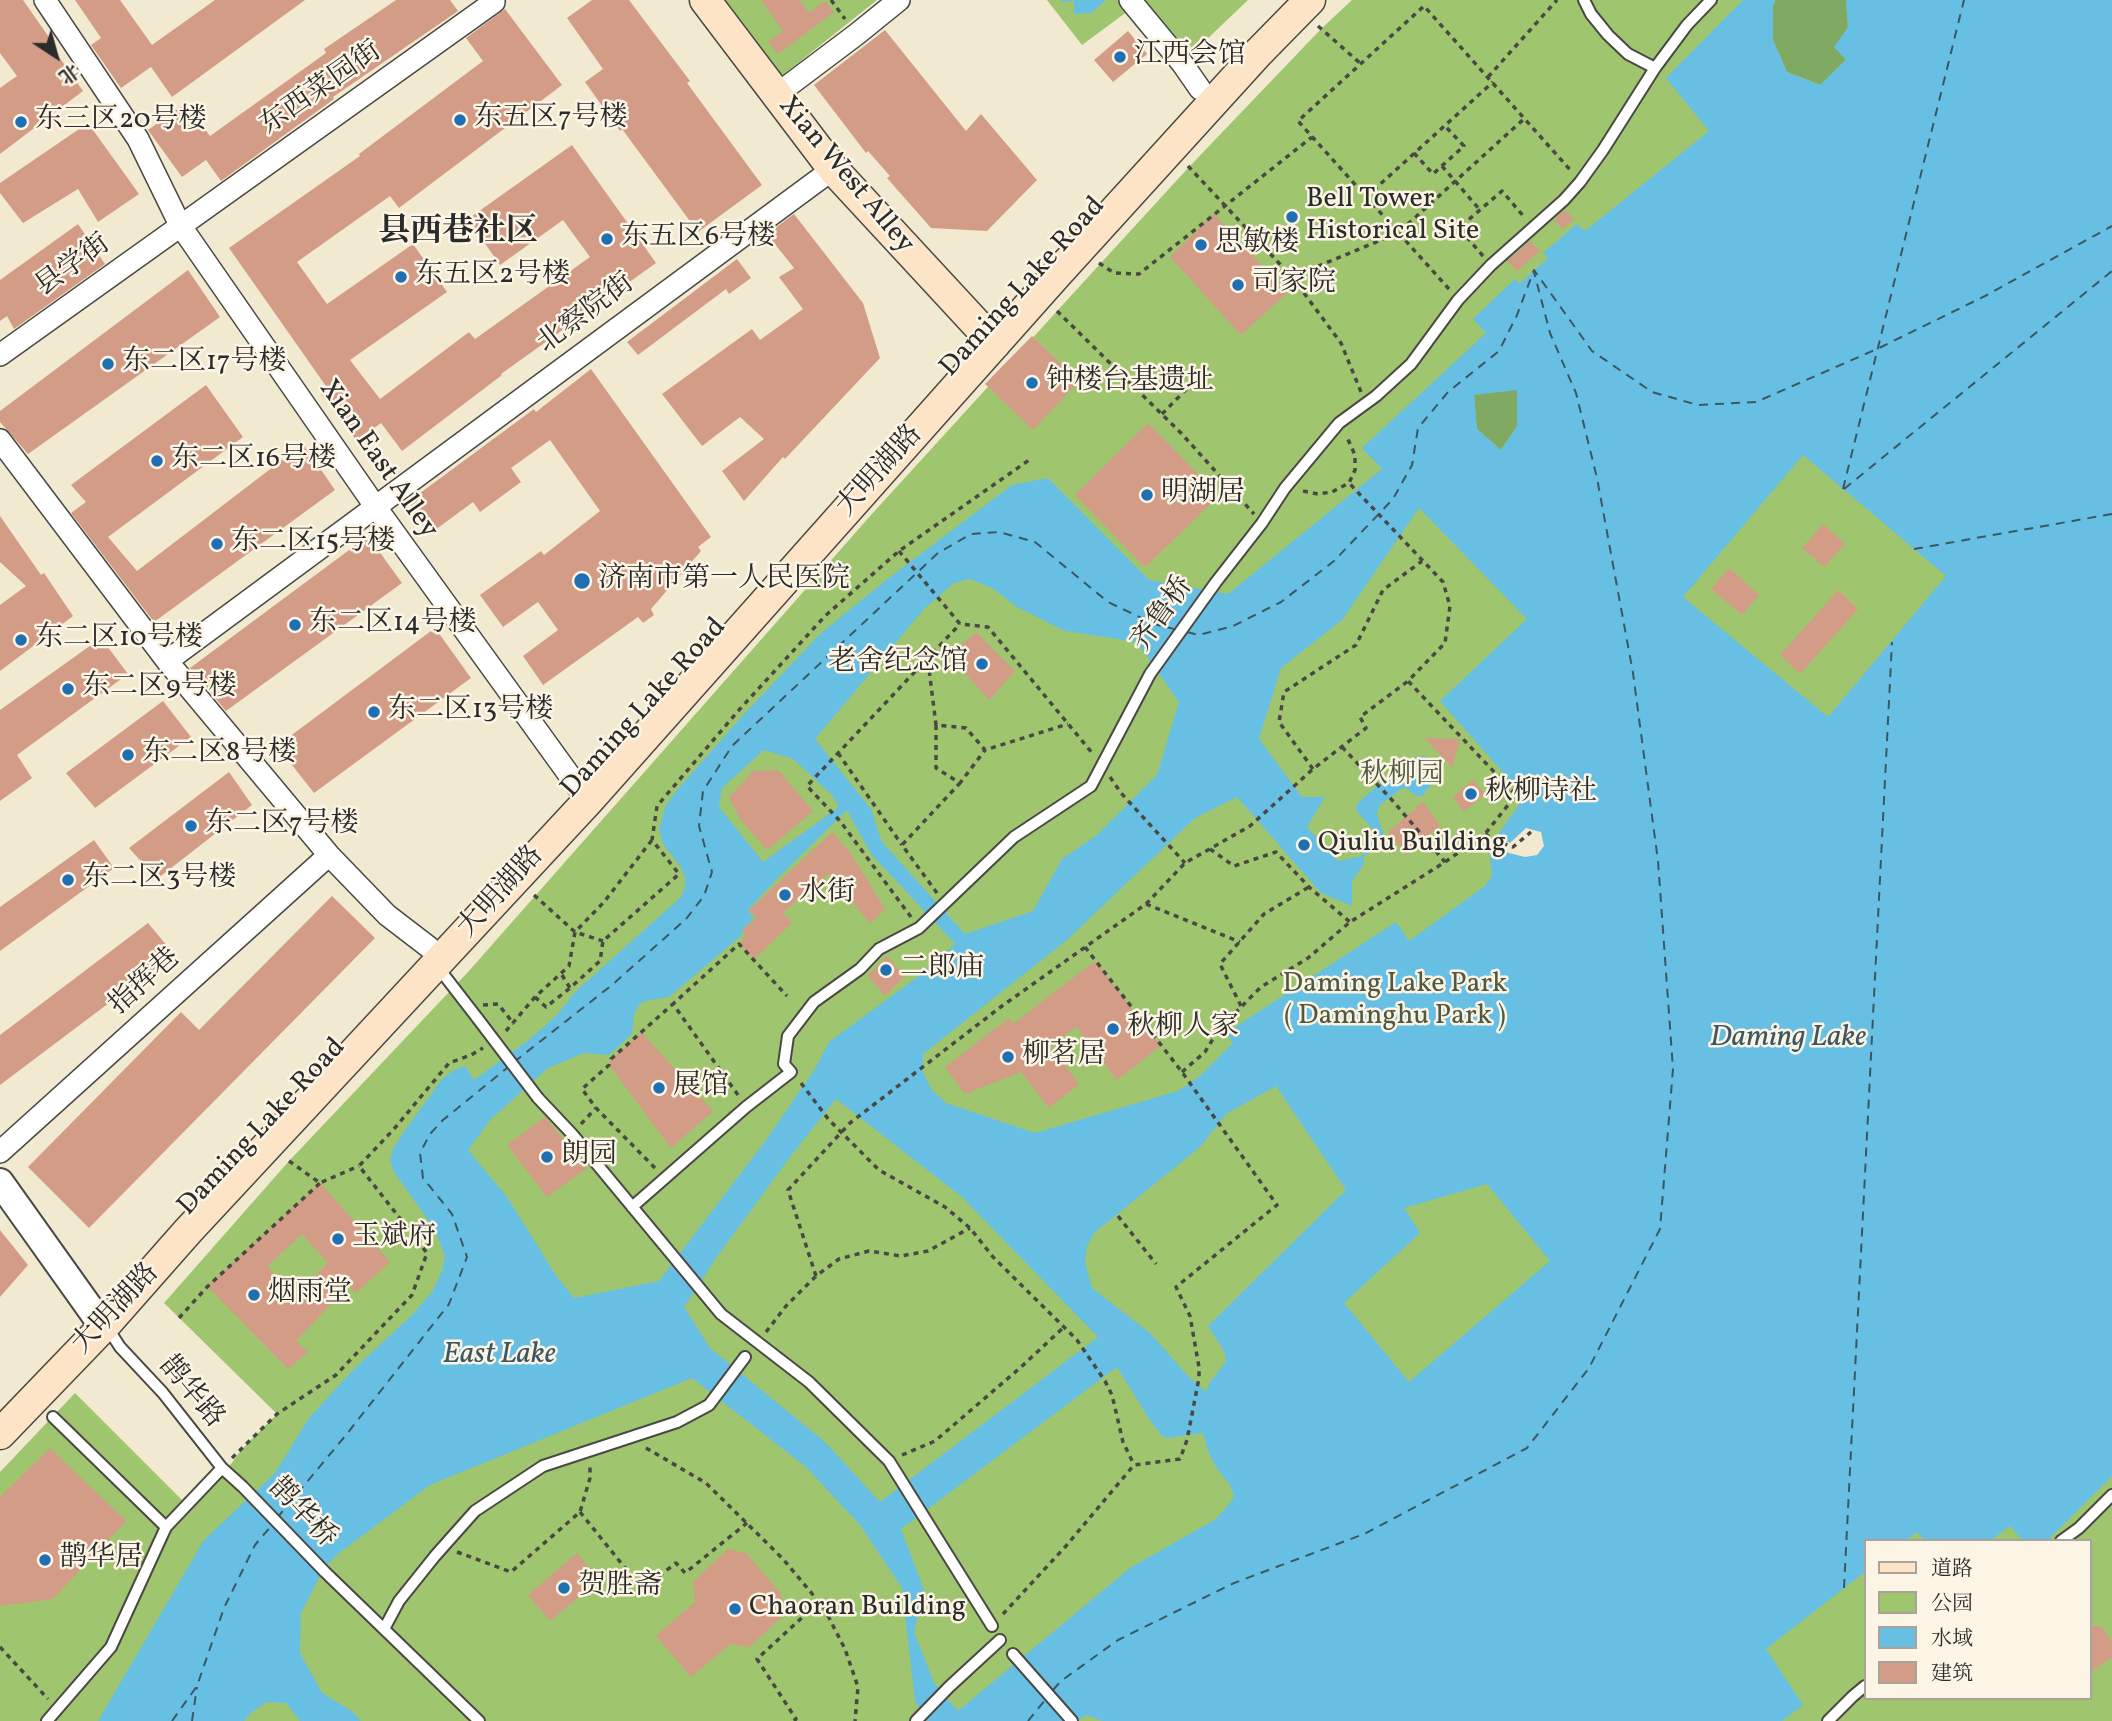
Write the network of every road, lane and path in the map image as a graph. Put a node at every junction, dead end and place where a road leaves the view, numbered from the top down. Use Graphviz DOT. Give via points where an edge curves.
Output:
graph roads {
  1 [pos="45,0"];
  2 [pos="494,0"];
  3 [pos="705,0"];
  4 [pos="899,0"];
  5 [pos="1130,0"];
  6 [pos="1557,0"];
  7 [pos="1584,0"];
  8 [pos="1711,0"];
  9 [pos="1300,2"];
  10 [pos="1361,64"];
  11 [pos="1655,68"];
  12 [pos="1488,77"];
  13 [pos="1493,82"];
  14 [pos="1200,89"];
  15 [pos="776,95"];
  16 [pos="1525,118"];
  17 [pos="1445,126"];
  18 [pos="1312,137"];
  19 [pos="1414,153"];
  20 [pos="1184,162"];
  21 [pos="1442,166"];
  22 [pos="833,169"];
  23 [pos="1455,181"];
  24 [pos="1580,182"];
  25 [pos="1366,197"];
  26 [pos="1224,205"];
  27 [pos="1480,210"];
  28 [pos="180,225"];
  29 [pos="1533,228"];
  30 [pos="1398,233"];
  31 [pos="1098,262"];
  32 [pos="1491,265"];
  33 [pos="1292,277"];
  34 [pos="1458,300"];
  35 [pos="1054,308"];
  36 [pos="990,338"];
  37 [pos="0,355"];
  38 [pos="1208,367"];
  39 [pos="1365,404"];
  40 [pos="1162,414"];
  41 [pos="1339,423"];
  42 [pos="0,440"];
  43 [pos="1032,458"];
  44 [pos="1288,483"];
  45 [pos="1349,483"];
  46 [pos="375,506"];
  47 [pos="1262,523"];
  48 [pos="899,551"];
  49 [pos="1423,561"];
  50 [pos="960,624"];
  51 [pos="928,660"];
  52 [pos="167,661"];
  53 [pos="1408,681"];
  54 [pos="1068,724"];
  55 [pos="936,725"];
  56 [pos="1342,747"];
  57 [pos="985,750"];
  58 [pos="838,753"];
  59 [pos="1103,766"];
  60 [pos="1313,769"];
  61 [pos="960,783"];
  62 [pos="582,793"];
  63 [pos="1121,793"];
  64 [pos="1531,832"];
  65 [pos="1485,834"];
  66 [pos="652,840"];
  67 [pos="902,845"];
  68 [pos="1210,849"];
  69 [pos="329,855"];
  70 [pos="1445,862"];
  71 [pos="1185,863"];
  72 [pos="1309,887"];
  73 [pos="532,894"];
  74 [pos="945,903"];
  75 [pos="1146,904"];
  76 [pos="1350,922"];
  77 [pos="920,926"];
  78 [pos="575,932"];
  79 [pos="603,941"];
  80 [pos="1240,942"];
  81 [pos="1085,947"];
  82 [pos="433,957"];
  83 [pos="562,975"];
  84 [pos="570,988"];
  85 [pos="786,996"];
  86 [pos="535,997"];
  87 [pos="673,1004"];
  88 [pos="467,1006"];
  89 [pos="1242,1006"];
  90 [pos="514,1024"];
  91 [pos="498,1038"];
  92 [pos="471,1055"];
  93 [pos="1182,1073"];
  94 [pos="799,1081"];
  95 [pos="746,1107"];
  96 [pos="596,1108"];
  97 [pos="840,1133"];
  98 [pos="572,1135"];
  99 [pos="0,1152"];
  100 [pos="289,1161"];
  101 [pos="359,1166"];
  102 [pos="666,1179"];
  103 [pos="0,1182"];
  104 [pos="320,1183"];
  105 [pos="632,1207"];
  106 [pos="1118,1216"];
  107 [pos="970,1228"];
  108 [pos="1156,1264"];
  109 [pos="816,1276"];
  110 [pos="179,1318"];
  111 [pos="102,1323"];
  112 [pos="1064,1327"];
  113 [pos="757,1343"];
  114 [pos="745,1357"];
  115 [pos="0,1416"];
  116 [pos="52,1416"];
  117 [pos="0,1433"];
  118 [pos="627,1437"];
  119 [pos="590,1450"];
  120 [pos="888,1461"];
  121 [pos="1134,1465"];
  122 [pos="222,1468"];
  123 [pos="243,1487"];
  124 [pos="2112,1494"];
  125 [pos="580,1512"];
  126 [pos="747,1523"];
  127 [pos="166,1528"];
  128 [pos="2064,1539"];
  129 [pos="443,1547"];
  130 [pos="819,1602"];
  131 [pos="992,1626"];
  132 [pos="384,1629"];
  133 [pos="1000,1640"];
  134 [pos="0,1648"];
  135 [pos="1013,1654"];
  136 [pos="1864,1687"];
  137 [pos="57,1709"];
  138 [pos="47,1721"];
  139 [pos="479,1721"];
  140 [pos="794,1721"];
  141 [pos="855,1721"];
  142 [pos="916,1721"];
  143 [pos="1072,1721"];
  144 [pos="1828,1721"];
  1 -- 28 [label="street, Xian East Alley" via="138,139"];
  2 -- 28 [label="street, 东西菜园街"];
  3 -- 15 [label="main road, Xian West Alley"];
  4 -- 15 [label="street"];
  5 -- 14 [label="street"];
  6 -- 12 [label="path"];
  7 -- 11 [label="lane" via="1618,45"];
  8 -- 11 [label="lane, 齐鲁桥"];
  9 -- 10 [label="path" via="1321,29"];
  9 -- 14 [label="main road, Daming Lake Road"];
  9 -- 36 [label="main road, Daming Lake Road" via="1259,52"];
  10 -- 12 [label="path" via="1424,6"];
  10 -- 18 [label="path" via="1298,121"];
  11 -- 24 [label="lane, 齐鲁桥"];
  12 -- 13 [label="path"];
  13 -- 16 [label="path"];
  13 -- 17 [label="path"];
  14 -- 36 [label="main road, Daming Lake Road"];
  15 -- 22 [label="main road, Xian West Alley"];
  16 -- 23 [label="path"];
  16 -- 24 [label="path"];
  17 -- 19 [label="path"];
  17 -- 21 [label="path" via="1464,146"];
  18 -- 25 [label="path"];
  18 -- 26 [label="path"];
  19 -- 21 [label="path" via="1433,174"];
  19 -- 25 [label="path"];
  20 -- 26 [label="path"];
  21 -- 23 [label="path"];
  22 -- 36 [label="main road, Xian West Alley"];
  22 -- 46 [label="street, 北察院街"];
  23 -- 27 [label="path"];
  23 -- 30 [label="path"];
  24 -- 29 [label="lane, 齐鲁桥"];
  25 -- 30 [label="path"];
  26 -- 31 [label="path" via="1139,274 1114,273"];
  26 -- 33 [label="path"];
  27 -- 29 [label="path" via="1502,191"];
  27 -- 32 [label="path" via="1459,228"];
  28 -- 37 [label="street, 县学街"];
  28 -- 46 [label="street, Xian East Alley"];
  29 -- 32 [label="lane, 齐鲁桥"];
  30 -- 33 [label="path"];
  30 -- 34 [label="path"];
  32 -- 34 [label="lane, 齐鲁桥"];
  33 -- 39 [label="path" via="1340,343"];
  34 -- 39 [label="lane, 齐鲁桥" via="1411,364"];
  35 -- 40 [label="path"];
  36 -- 62 [label="main road, 大明湖路"];
  38 -- 40 [label="path"];
  39 -- 41 [label="lane, 齐鲁桥"];
  40 -- 47 [label="path"];
  41 -- 44 [label="lane, 齐鲁桥"];
  41 -- 45 [label="path" via="1355,456"];
  42 -- 52 [label="street"];
  43 -- 48 [label="path"];
  44 -- 45 [label="path" via="1318,494"];
  44 -- 47 [label="lane, 齐鲁桥"];
  45 -- 49 [label="path"];
  46 -- 52 [label="street, 北察院街"];
  46 -- 62 [label="street, Xian East Alley"];
  47 -- 59 [label="lane, 齐鲁桥" via="1150,674"];
  48 -- 50 [label="path"];
  48 -- 66 [label="path" via="825,616 739,710 657,806"];
  49 -- 53 [label="path" via="1443,582 1450,606 1449,629 1445,643"];
  49 -- 60 [label="path" via="1383,590 1356,645 1284,692 1279,722"];
  50 -- 51 [label="path"];
  50 -- 54 [label="path" via="988,626"];
  51 -- 55 [label="path"];
  51 -- 58 [label="path"];
  52 -- 69 [label="street"];
  53 -- 56 [label="path" via="1360,718 1366,728"];
  53 -- 65 [label="path" via="1516,795"];
  54 -- 57 [label="path"];
  54 -- 59 [label="path"];
  55 -- 57 [label="path" via="966,728"];
  55 -- 61 [label="path" via="936,768"];
  56 -- 60 [label="path"];
  56 -- 70 [label="path"];
  57 -- 61 [label="path"];
  58 -- 67 [label="path"];
  58 -- 77 [label="path" via="807,786"];
  59 -- 74 [label="lane, 齐鲁桥" via="1091,786 1014,837"];
  60 -- 68 [label="path" via="1250,826"];
  61 -- 67 [label="path"];
  62 -- 82 [label="main road, Daming Lake Road"];
  63 -- 71 [label="path"];
  64 -- 65 [label="path" via="1513,847"];
  65 -- 70 [label="path"];
  66 -- 78 [label="path"];
  66 -- 79 [label="path" via="679,874"];
  67 -- 74 [label="path"];
  68 -- 71 [label="path"];
  68 -- 72 [label="path" via="1234,866 1276,852"];
  69 -- 82 [label="street"];
  69 -- 99 [label="street, 指挥巷"];
  70 -- 76 [label="path"];
  71 -- 75 [label="path"];
  72 -- 76 [label="path"];
  72 -- 80 [label="path" via="1264,914"];
  73 -- 78 [label="path"];
  74 -- 77 [label="lane, 齐鲁桥"];
  75 -- 80 [label="path"];
  75 -- 81 [label="path"];
  76 -- 89 [label="path"];
  77 -- 95 [label="lane, 齐鲁桥" via="879,949 814,1002 788,1036 784,1064 791,1072"];
  78 -- 79 [label="path"];
  78 -- 83 [label="path" via="569,966"];
  79 -- 84 [label="path" via="600,961"];
  80 -- 89 [label="path" via="1220,964"];
  81 -- 93 [label="path"];
  81 -- 97 [label="path" via="930,1060"];
  82 -- 88 [label="lane"];
  82 -- 111 [label="main road, 大明湖路"];
  83 -- 84 [label="path"];
  83 -- 86 [label="path"];
  84 -- 86 [label="path" via="546,1007"];
  85 -- 87 [label="path" via="739,944"];
  86 -- 90 [label="path"];
  87 -- 95 [label="path"];
  87 -- 96 [label="path" via="582,1089"];
  88 -- 90 [label="path" via="498,1004"];
  88 -- 98 [label="lane, bridge"];
  89 -- 93 [label="path"];
  90 -- 91 [label="path"];
  92 -- 101 [label="path" via="449,1063"];
  93 -- 121 [label="path" via="1278,1205 1176,1287 1190,1316 1198,1356 1199,1378 1187,1440 1180,1459"];
  94 -- 97 [label="path"];
  95 -- 102 [label="lane"];
  96 -- 98 [label="path"];
  96 -- 102 [label="path"];
  97 -- 107 [label="path" via="879,1170 945,1207"];
  97 -- 109 [label="path" via="788,1190"];
  98 -- 105 [label="lane"];
  100 -- 104 [label="path"];
  101 -- 104 [label="path"];
  101 -- 122 [label="path" via="427,1253 412,1295 336,1375 277,1414"];
  102 -- 105 [label="lane"];
  103 -- 111 [label="street"];
  104 -- 110 [label="path" via="207,1286"];
  105 -- 113 [label="lane" via="721,1314"];
  106 -- 108 [label="path"];
  107 -- 109 [label="path" via="928,1251 901,1256 869,1251 839,1259"];
  107 -- 112 [label="path"];
  109 -- 113 [label="path"];
  111 -- 115 [label="main road"];
  111 -- 117 [label="main road, 大明湖路"];
  111 -- 122 [label="lane, 鹊华路"];
  112 -- 120 [label="path" via="935,1441"];
  112 -- 121 [label="path" via="1105,1381"];
  113 -- 120 [label="lane" via="809,1382"];
  114 -- 118 [label="lane" via="709,1405 677,1422"];
  116 -- 127 [label="lane"];
  118 -- 119 [label="lane"];
  118 -- 126 [label="path" via="706,1483"];
  119 -- 125 [label="path" via="590,1478"];
  119 -- 129 [label="lane" via="543,1466 475,1511"];
  120 -- 131 [label="lane"];
  121 -- 131 [label="path"];
  122 -- 123 [label="lane, 鹊华路"];
  122 -- 127 [label="lane"];
  123 -- 132 [label="lane, 鹊华桥"];
  124 -- 128 [label="lane"];
  125 -- 126 [label="path" via="642,1589 676,1563 685,1573"];
  125 -- 129 [label="path" via="511,1572"];
  126 -- 130 [label="path"];
  127 -- 137 [label="lane" via="111,1647"];
  129 -- 132 [label="lane" via="399,1601"];
  130 -- 140 [label="path" via="757,1659"];
  130 -- 141 [label="path" via="845,1649 858,1687"];
  132 -- 139 [label="lane, 鹊华桥"];
  133 -- 142 [label="lane"];
  134 -- 137 [label="path"];
  135 -- 143 [label="lane"];
  136 -- 144 [label="lane"];
  137 -- 138 [label="lane"];
}
